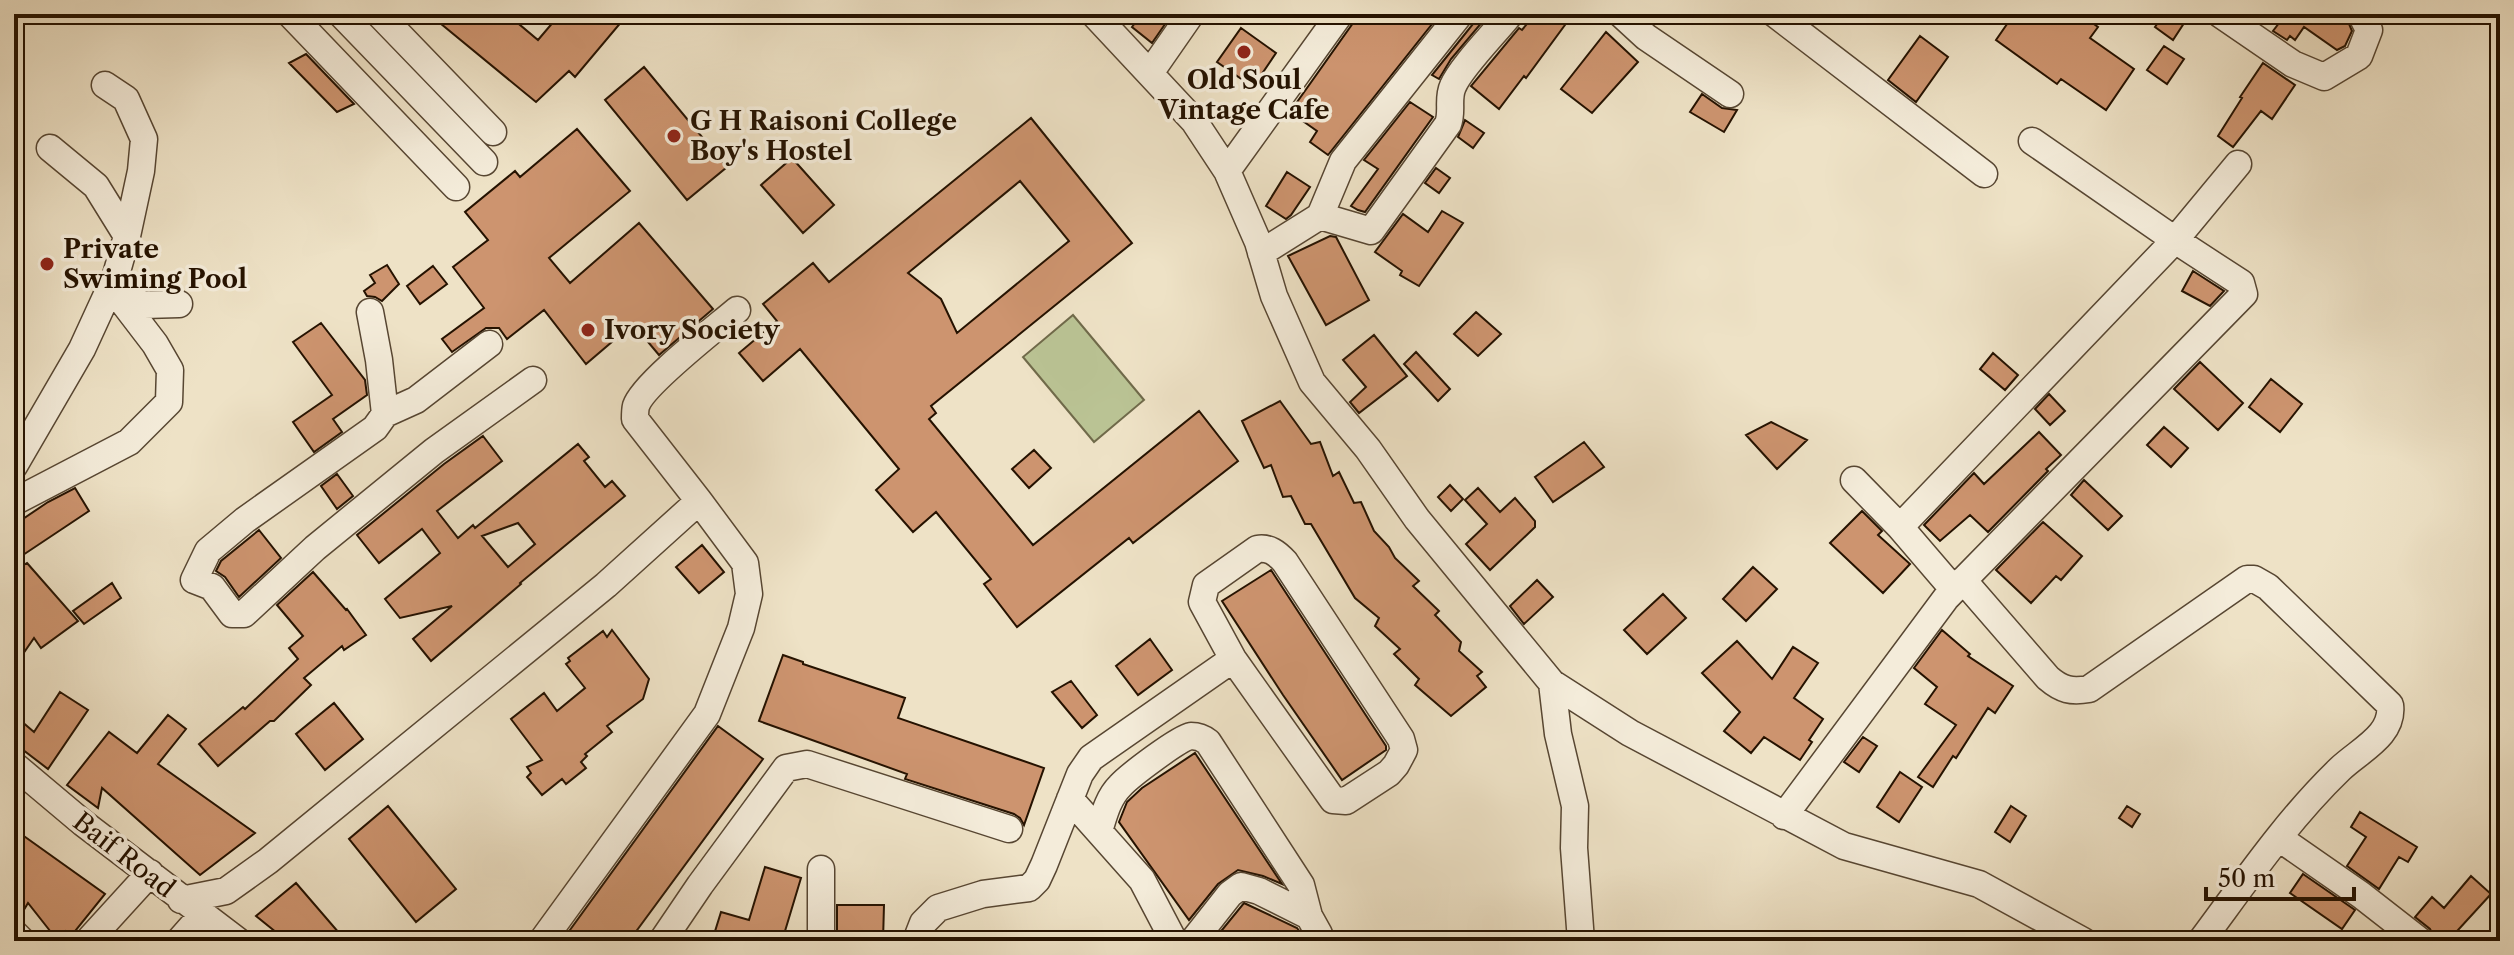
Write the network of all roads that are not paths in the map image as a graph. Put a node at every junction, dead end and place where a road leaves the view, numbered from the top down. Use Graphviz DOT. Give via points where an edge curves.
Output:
graph roads {
  1 [pos="290,14"];
  2 [pos="339,14"];
  3 [pos="379,14"];
  4 [pos="1094,14"];
  5 [pos="1191,14"];
  6 [pos="1340,14"];
  7 [pos="1460,14"];
  8 [pos="1510,14"];
  9 [pos="1621,14"];
  10 [pos="1775,14"];
  11 [pos="2220,14"];
  12 [pos="2361,14"];
  13 [pos="312,38"];
  14 [pos="1150,73"];
  15 [pos="105,85"];
  16 [pos="1730,94"];
  17 [pos="493,132"];
  18 [pos="2032,141"];
  19 [pos="50,148"];
  20 [pos="484,162"];
  21 [pos="2238,164"];
  22 [pos="1227,171"];
  23 [pos="1984,174"];
  24 [pos="456,187"];
  25 [pos="1320,216"];
  26 [pos="127,236"];
  27 [pos="2175,240"];
  28 [pos="1261,253"];
  29 [pos="179,304"];
  30 [pos="737,310"];
  31 [pos="370,312"];
  32 [pos="489,344"];
  33 [pos="533,380"];
  34 [pos="385,414"];
  35 [pos="14,466"];
  36 [pos="1854,480"];
  37 [pos="699,501"];
  38 [pos="14,502"];
  39 [pos="1900,527"];
  40 [pos="1958,585"];
  41 [pos="1233,659"];
  42 [pos="1552,683"];
  43 [pos="14,765"];
  44 [pos="1070,799"];
  45 [pos="1784,816"];
  46 [pos="1009,829"];
  47 [pos="1099,831"];
  48 [pos="2279,838"];
  49 [pos="821,869"];
  50 [pos="150,873"];
  51 [pos="192,907"];
  52 [pos="1312,928"];
  53 [pos="14,933"];
  54 [pos="22,941"];
  55 [pos="88,941"];
  56 [pos="179,941"];
  57 [pos="238,941"];
  58 [pos="542,941"];
  59 [pos="662,941"];
  60 [pos="821,941"];
  61 [pos="916,941"];
  62 [pos="1174,941"];
  63 [pos="1193,941"];
  64 [pos="1581,941"];
  65 [pos="2083,941"];
  66 [pos="2201,941"];
  67 [pos="2420,941"];
  1 -- 13 [label="street"];
  2 -- 13 [label="street"];
  2 -- 20 [label="street"];
  3 -- 17 [label="street"];
  4 -- 14 [label="street"];
  5 -- 14 [label="street"];
  6 -- 22 [label="street"];
  7 -- 25 [label="street" via="1343,161"];
  8 -- 25 [label="street" via="1456,80 1448,124 1371,231"];
  9 -- 16 [label="street"];
  10 -- 23 [label="street"];
  11 -- 12 [label="street" via="2293,64 2324,77 2359,56 2369,30"];
  13 -- 24 [label="street"];
  14 -- 22 [label="street" via="1194,121"];
  15 -- 26 [label="street" via="126,99 144,139"];
  18 -- 27 [label="street"];
  19 -- 26 [label="street" via="96,186"];
  21 -- 27 [label="street"];
  22 -- 28 [label="street"];
  25 -- 28 [label="street"];
  26 -- 35 [label="street" via="116,275 82,349"];
  27 -- 39 [label="street"];
  27 -- 40 [label="street" via="2241,283 2244,294"];
  28 -- 42 [label="street" via="1312,382"];
  29 -- 38 [label="street" via="144,305 116,293 170,370 169,402 129,442"];
  30 -- 37 [label="street" via="660,376 635,408 635,419"];
  31 -- 34 [label="street"];
  32 -- 34 [label="street" via="416,400"];
  33 -- 34 [label="street" via="434,451 244,614 232,614 212,587 194,580 208,551 375,428"];
  36 -- 39 [label="street"];
  37 -- 51 [label="street" via="606,585 268,861"];
  37 -- 58 [label="street" via="745,563 749,594 741,628 707,714"];
  39 -- 40 [label="street"];
  40 -- 45 [label="street"];
  40 -- 48 [label="street" via="2048,678 2074,692 2089,689 2247,579 2268,587 2381,694 2391,713 2385,731 2331,778"];
  41 -- 41 [label="street" via="1202,602 1203,592 1264,547 1285,562 1401,739 1400,759 1389,773 1346,801 1333,800"];
  41 -- 44 [label="street" via="1091,758"];
  42 -- 45 [label="street" via="1630,733"];
  42 -- 64 [label="street" via="1575,806"];
  43 -- 50 [label="street, Baif Road"];
  44 -- 47 [label="street"];
  44 -- 61 [label="street" via="1044,865 1029,888 983,894 938,908 923,923"];
  45 -- 65 [label="street" via="1844,846 1979,884"];
  46 -- 59 [label="street" via="807,764 786,768"];
  47 -- 52 [label="street" via="1120,785 1180,739 1203,738 1301,885"];
  47 -- 62 [label="street" via="1142,880"];
  48 -- 66 [label="street"];
  48 -- 67 [label="street"];
  49 -- 60 [label="street"];
  50 -- 51 [label="street, Baif Road"];
  50 -- 55 [label="street"];
  51 -- 56 [label="street"];
  51 -- 57 [label="street, Baif Road"];
  52 -- 63 [label="street" via="1259,891 1241,886"];
  53 -- 54 [label="street"];
}
